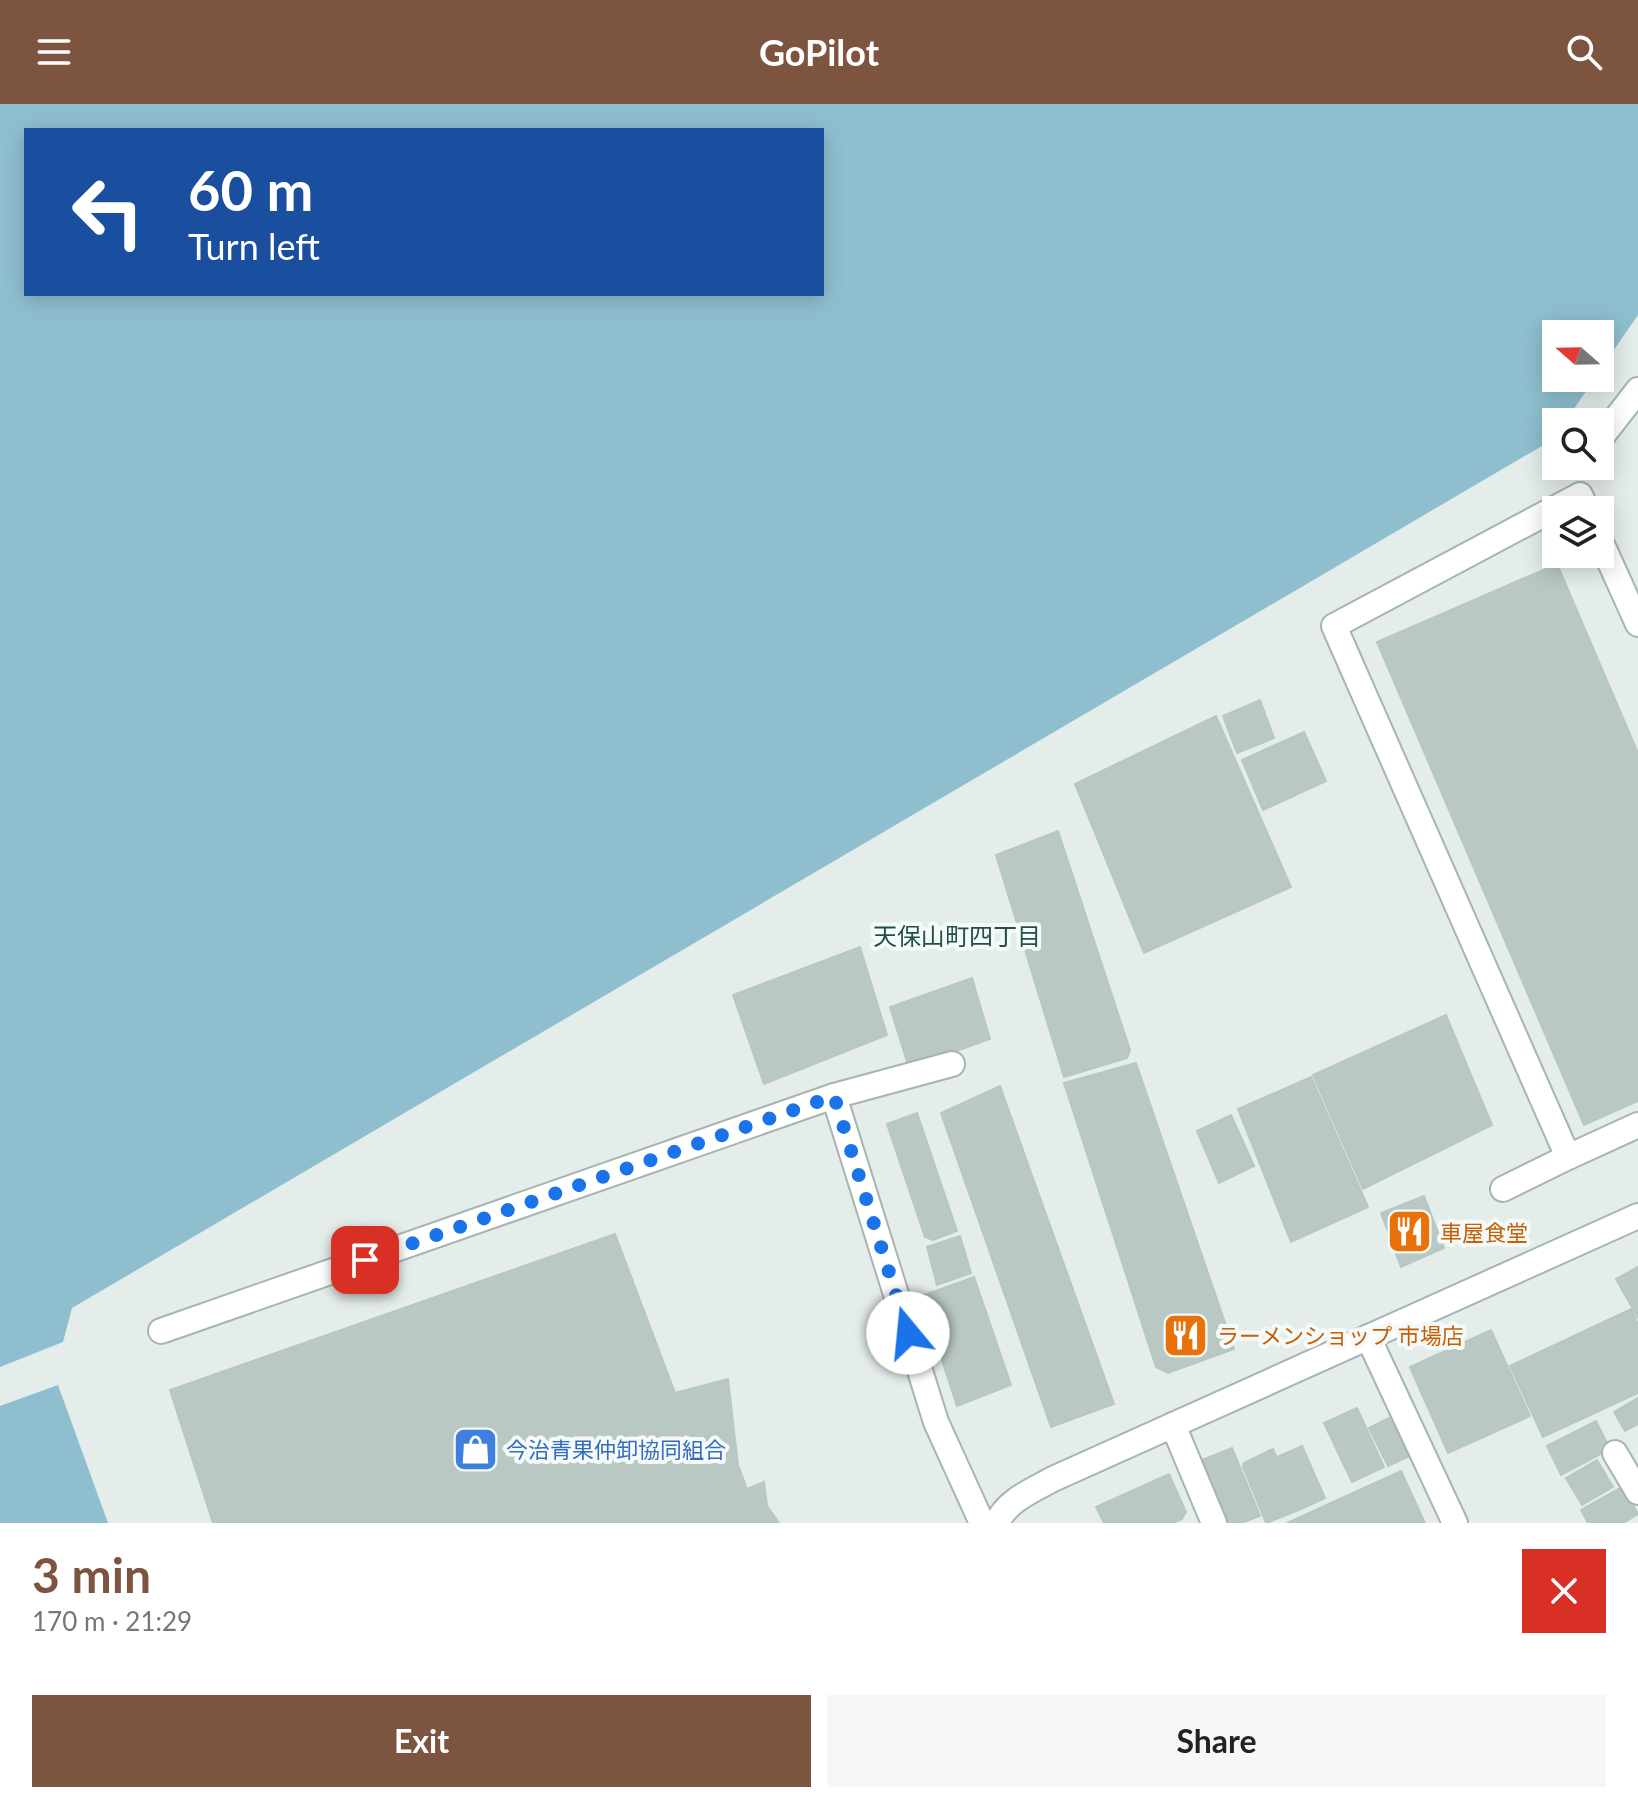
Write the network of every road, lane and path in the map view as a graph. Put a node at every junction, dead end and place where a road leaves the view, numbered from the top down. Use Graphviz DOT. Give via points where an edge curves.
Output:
graph roads {
  1 [pos="1638,390"];
  2 [pos="1614,421"];
  3 [pos="1542,515"];
  4 [pos="1613,568"];
  5 [pos="1638,624"];
  6 [pos="952,1064"];
  7 [pos="834,1096"];
  8 [pos="1638,1125"];
  9 [pos="1568,1157"];
  10 [pos="1503,1189"];
  11 [pos="1638,1216"];
  12 [pos="161,1331"];
  13 [pos="1368,1337"];
  14 [pos="1173,1425"];
  15 [pos="1615,1453"];
  16 [pos="1638,1492"];
  17 [pos="982,1523"];
  18 [pos="997,1523"];
  19 [pos="1214,1523"];
  20 [pos="1455,1523"];
  1 -- 2 [label="street"];
  3 -- 9 [label="street" via="1334,626"];
  4 -- 5 [label="street"];
  6 -- 7 [label="street"];
  7 -- 12 [label="street"];
  7 -- 17 [label="street" via="936,1422"];
  8 -- 9 [label="street"];
  9 -- 10 [label="street"];
  11 -- 13 [label="street"];
  13 -- 14 [label="street"];
  13 -- 20 [label="street"];
  14 -- 18 [label="street" via="1053,1479 1019,1498"];
  14 -- 19 [label="street"];
  15 -- 16 [label="street"];
}
